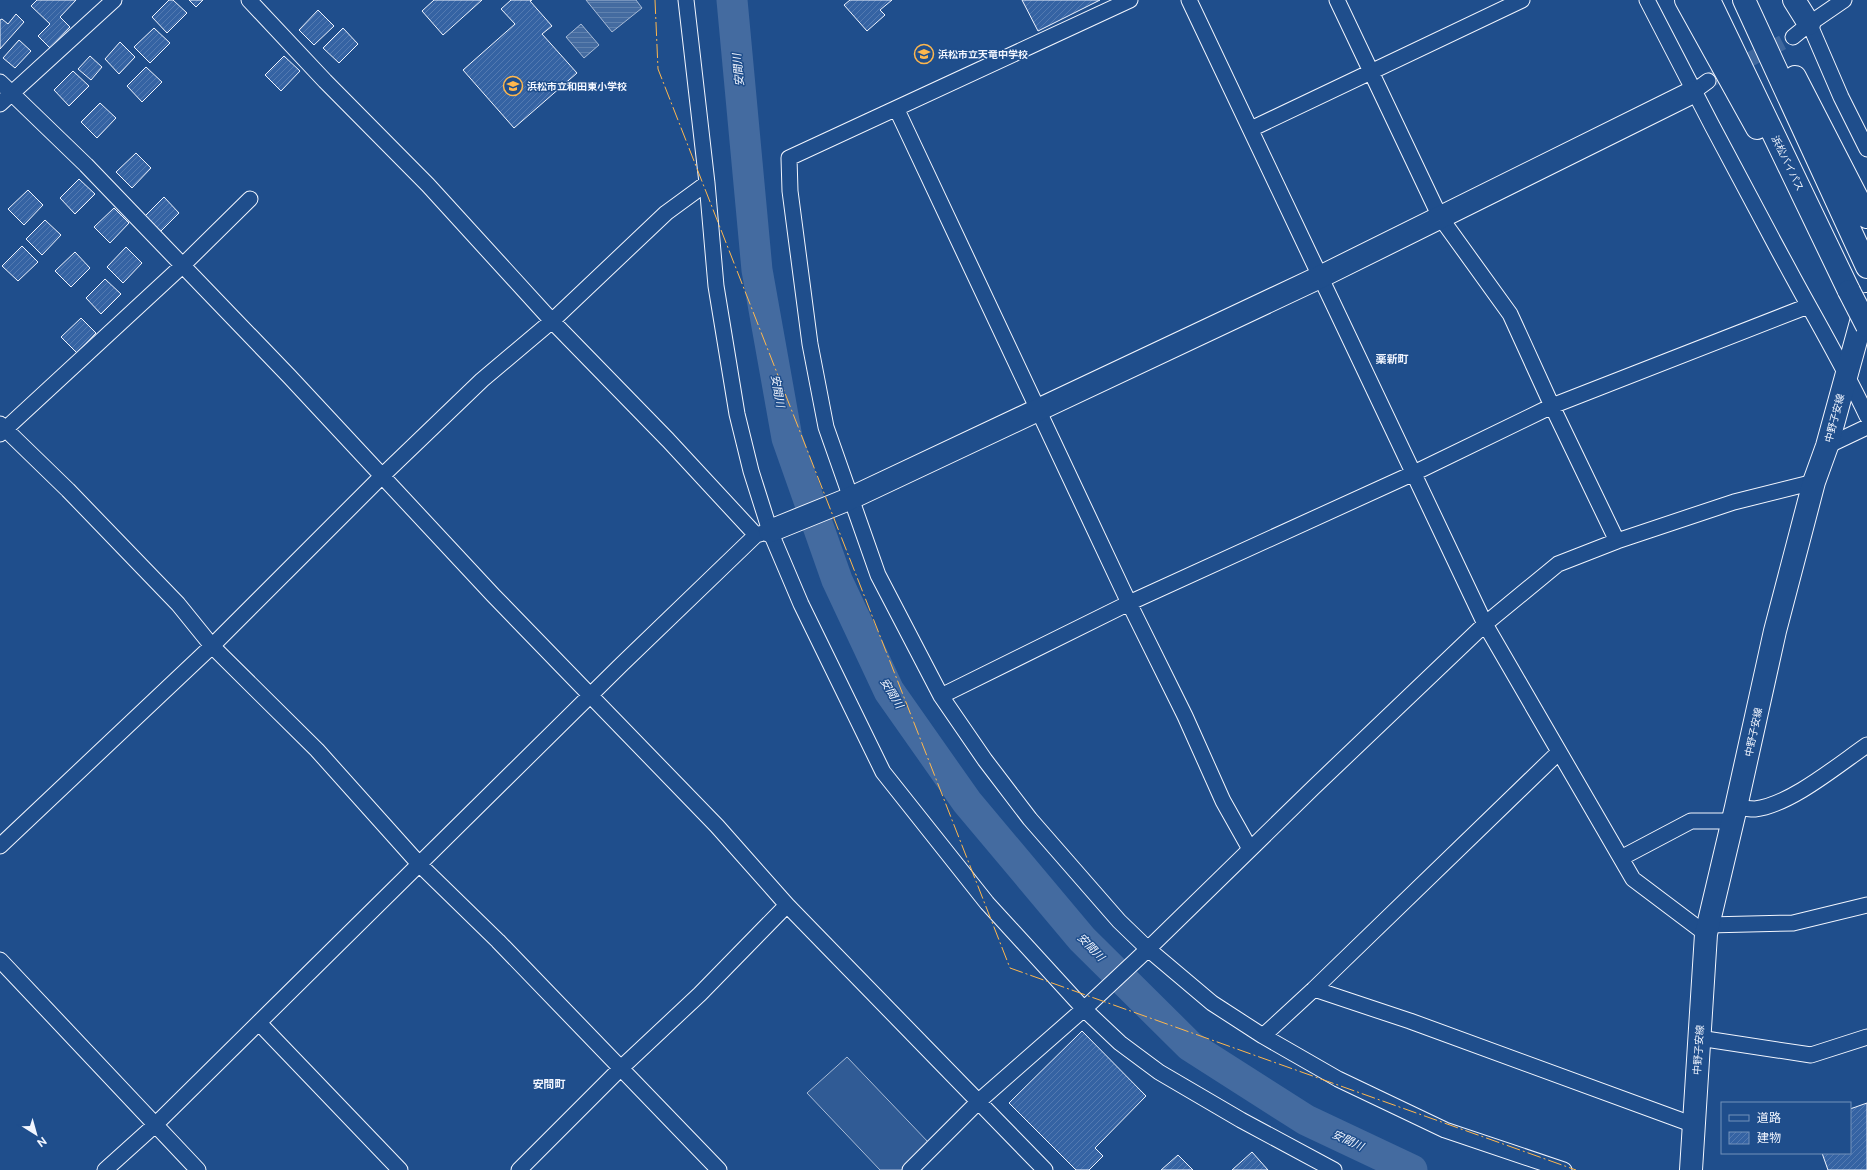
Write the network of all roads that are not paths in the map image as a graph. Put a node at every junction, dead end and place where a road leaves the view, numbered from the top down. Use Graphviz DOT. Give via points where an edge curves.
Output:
graph roads {
  1 [pos="114,0"];
  2 [pos="250,0"];
  3 [pos="686,0"];
  4 [pos="1130,0"];
  5 [pos="1189,0"];
  6 [pos="1337,0"];
  7 [pos="1522,0"];
  8 [pos="1647,0"];
  9 [pos="1686,0"];
  10 [pos="1709,0"];
  11 [pos="1744,0"];
  12 [pos="1755,0"];
  13 [pos="1794,0"];
  14 [pos="1800,0"];
  15 [pos="1844,0"];
  16 [pos="1801,30"];
  17 [pos="1371,72"];
  18 [pos="0,82"];
  19 [pos="1701,86"];
  20 [pos="11,93"];
  21 [pos="1841,97"];
  22 [pos="0,104"];
  23 [pos="897,110"];
  24 [pos="1867,127"];
  25 [pos="1251,129"];
  26 [pos="1867,149"];
  27 [pos="707,183"];
  28 [pos="250,199"];
  29 [pos="1867,216"];
  30 [pos="1440,217"];
  31 [pos="1820,229"];
  32 [pos="1864,260"];
  33 [pos="182,266"];
  34 [pos="1320,277"];
  35 [pos="1858,297"];
  36 [pos="1808,306"];
  37 [pos="552,321"];
  38 [pos="1867,326"];
  39 [pos="1846,372"];
  40 [pos="1552,406"];
  41 [pos="1039,410"];
  42 [pos="1867,416"];
  43 [pos="1867,427"];
  44 [pos="2,429"];
  45 [pos="1827,446"];
  46 [pos="1414,473"];
  47 [pos="382,476"];
  48 [pos="1814,482"];
  49 [pos="849,498"];
  50 [pos="766,532"];
  51 [pos="1617,541"];
  52 [pos="1129,603"];
  53 [pos="1485,624"];
  54 [pos="212,646"];
  55 [pos="591,695"];
  56 [pos="941,696"];
  57 [pos="1867,745"];
  58 [pos="1559,752"];
  59 [pos="1734,814"];
  60 [pos="0,846"];
  61 [pos="1250,849"];
  62 [pos="1621,858"];
  63 [pos="420,865"];
  64 [pos="787,905"];
  65 [pos="1867,905"];
  66 [pos="1707,929"];
  67 [pos="1147,950"];
  68 [pos="0,960"];
  69 [pos="1314,989"];
  70 [pos="1085,1009"];
  71 [pos="259,1023"];
  72 [pos="1263,1036"];
  73 [pos="1867,1037"];
  74 [pos="1699,1038"];
  75 [pos="621,1068"];
  76 [pos="979,1101"];
  77 [pos="155,1125"];
  78 [pos="1694,1125"];
  79 [pos="105,1170"];
  80 [pos="198,1170"];
  81 [pos="400,1170"];
  82 [pos="519,1170"];
  83 [pos="719,1170"];
  84 [pos="910,1170"];
  85 [pos="1045,1170"];
  86 [pos="1334,1170"];
  87 [pos="1564,1170"];
  88 [pos="1691,1170"];
  1 -- 20 [label="street"];
  2 -- 37 [label="street" via="325,81 428,185"];
  3 -- 27 [label="street"];
  4 -- 23 [label="street"];
  5 -- 25 [label="street"];
  6 -- 17 [label="street"];
  7 -- 17 [label="street"];
  8 -- 19 [label="street"];
  9 -- 31 [label="main road" via="1745,110"];
  10 -- 31 [label="main road, 浜松バイパス"];
  11 -- 32 [label="main road"];
  12 -- 29 [label="main road"];
  13 -- 16 [label="main road"];
  14 -- 16 [label="street"];
  15 -- 16 [label="street"];
  16 -- 21 [label="street"];
  17 -- 25 [label="street"];
  17 -- 30 [label="street"];
  18 -- 20 [label="street"];
  19 -- 30 [label="main road"];
  19 -- 36 [label="street"];
  20 -- 22 [label="street"];
  20 -- 33 [label="street" via="86,165"];
  21 -- 24 [label="street"];
  21 -- 26 [label="street"];
  23 -- 41 [label="street"];
  23 -- 49 [label="street" via="789,158 790,191 810,344 826,427"];
  25 -- 34 [label="street"];
  27 -- 37 [label="street" via="666,213"];
  27 -- 50 [label="street" via="716,286 737,414"];
  28 -- 33 [label="street"];
  30 -- 34 [label="main road"];
  30 -- 40 [label="street" via="1510,314"];
  31 -- 35 [label="main road, 浜松バイパス"];
  33 -- 44 [label="street"];
  33 -- 47 [label="street"];
  34 -- 41 [label="main road"];
  34 -- 46 [label="street"];
  35 -- 38 [label="main road, 浜松バイパス, bridge"];
  35 -- 39 [label="main road, 中野子安線"];
  36 -- 39 [label="street"];
  36 -- 40 [label="street"];
  37 -- 47 [label="street" via="482,380"];
  37 -- 50 [label="street" via="668,440"];
  39 -- 42 [label="street"];
  39 -- 45 [label="main road, 中野子安線"];
  40 -- 46 [label="street"];
  40 -- 51 [label="street"];
  41 -- 49 [label="main road"];
  41 -- 52 [label="street"];
  43 -- 45 [label="street"];
  44 -- 54 [label="street" via="68,490 173,598"];
  45 -- 48 [label="main road, 中野子安線"];
  46 -- 52 [label="street"];
  46 -- 53 [label="street"];
  47 -- 54 [label="street"];
  47 -- 55 [label="street"];
  48 -- 51 [label="street" via="1734,502"];
  48 -- 59 [label="main road, 中野子安線" via="1775,631"];
  49 -- 50 [label="main road"];
  49 -- 56 [label="street" via="878,575"];
  50 -- 55 [label="street"];
  50 -- 70 [label="street" via="883,772 987,903"];
  51 -- 53 [label="street" via="1558,564"];
  52 -- 56 [label="street"];
  52 -- 61 [label="street" via="1185,716 1223,801"];
  53 -- 58 [label="street"];
  53 -- 61 [label="street"];
  54 -- 60 [label="street"];
  54 -- 63 [label="street" via="317,750"];
  55 -- 63 [label="street"];
  55 -- 64 [label="street" via="717,826"];
  56 -- 67 [label="street" via="1030,819"];
  57 -- 59 [label="street" via="1807,787 1776,803"];
  58 -- 62 [label="street"];
  58 -- 69 [label="street"];
  59 -- 62 [label="street" via="1691,821"];
  59 -- 66 [label="main road, 中野子安線"];
  61 -- 67 [label="street"];
  62 -- 66 [label="street" via="1633,879"];
  63 -- 71 [label="street"];
  63 -- 75 [label="street" via="498,940"];
  64 -- 75 [label="street" via="700,994"];
  64 -- 76 [label="street"];
  65 -- 66 [label="street" via="1793,924"];
  66 -- 74 [label="main road, 中野子安線"];
  67 -- 70 [label="street"];
  67 -- 72 [label="street" via="1212,1003"];
  68 -- 77 [label="street"];
  69 -- 72 [label="street"];
  69 -- 78 [label="street" via="1410,1021"];
  70 -- 76 [label="street"];
  70 -- 86 [label="street" via="1120,1043 1159,1072"];
  71 -- 77 [label="street"];
  71 -- 81 [label="street"];
  72 -- 87 [label="street" via="1338,1079 1445,1130"];
  73 -- 74 [label="street" via="1811,1055"];
  74 -- 78 [label="main road, 中野子安線"];
  75 -- 82 [label="street"];
  75 -- 83 [label="street"];
  76 -- 84 [label="street"];
  76 -- 85 [label="street"];
  77 -- 79 [label="street"];
  77 -- 80 [label="street"];
  78 -- 88 [label="main road, 中野子安線"];
}
